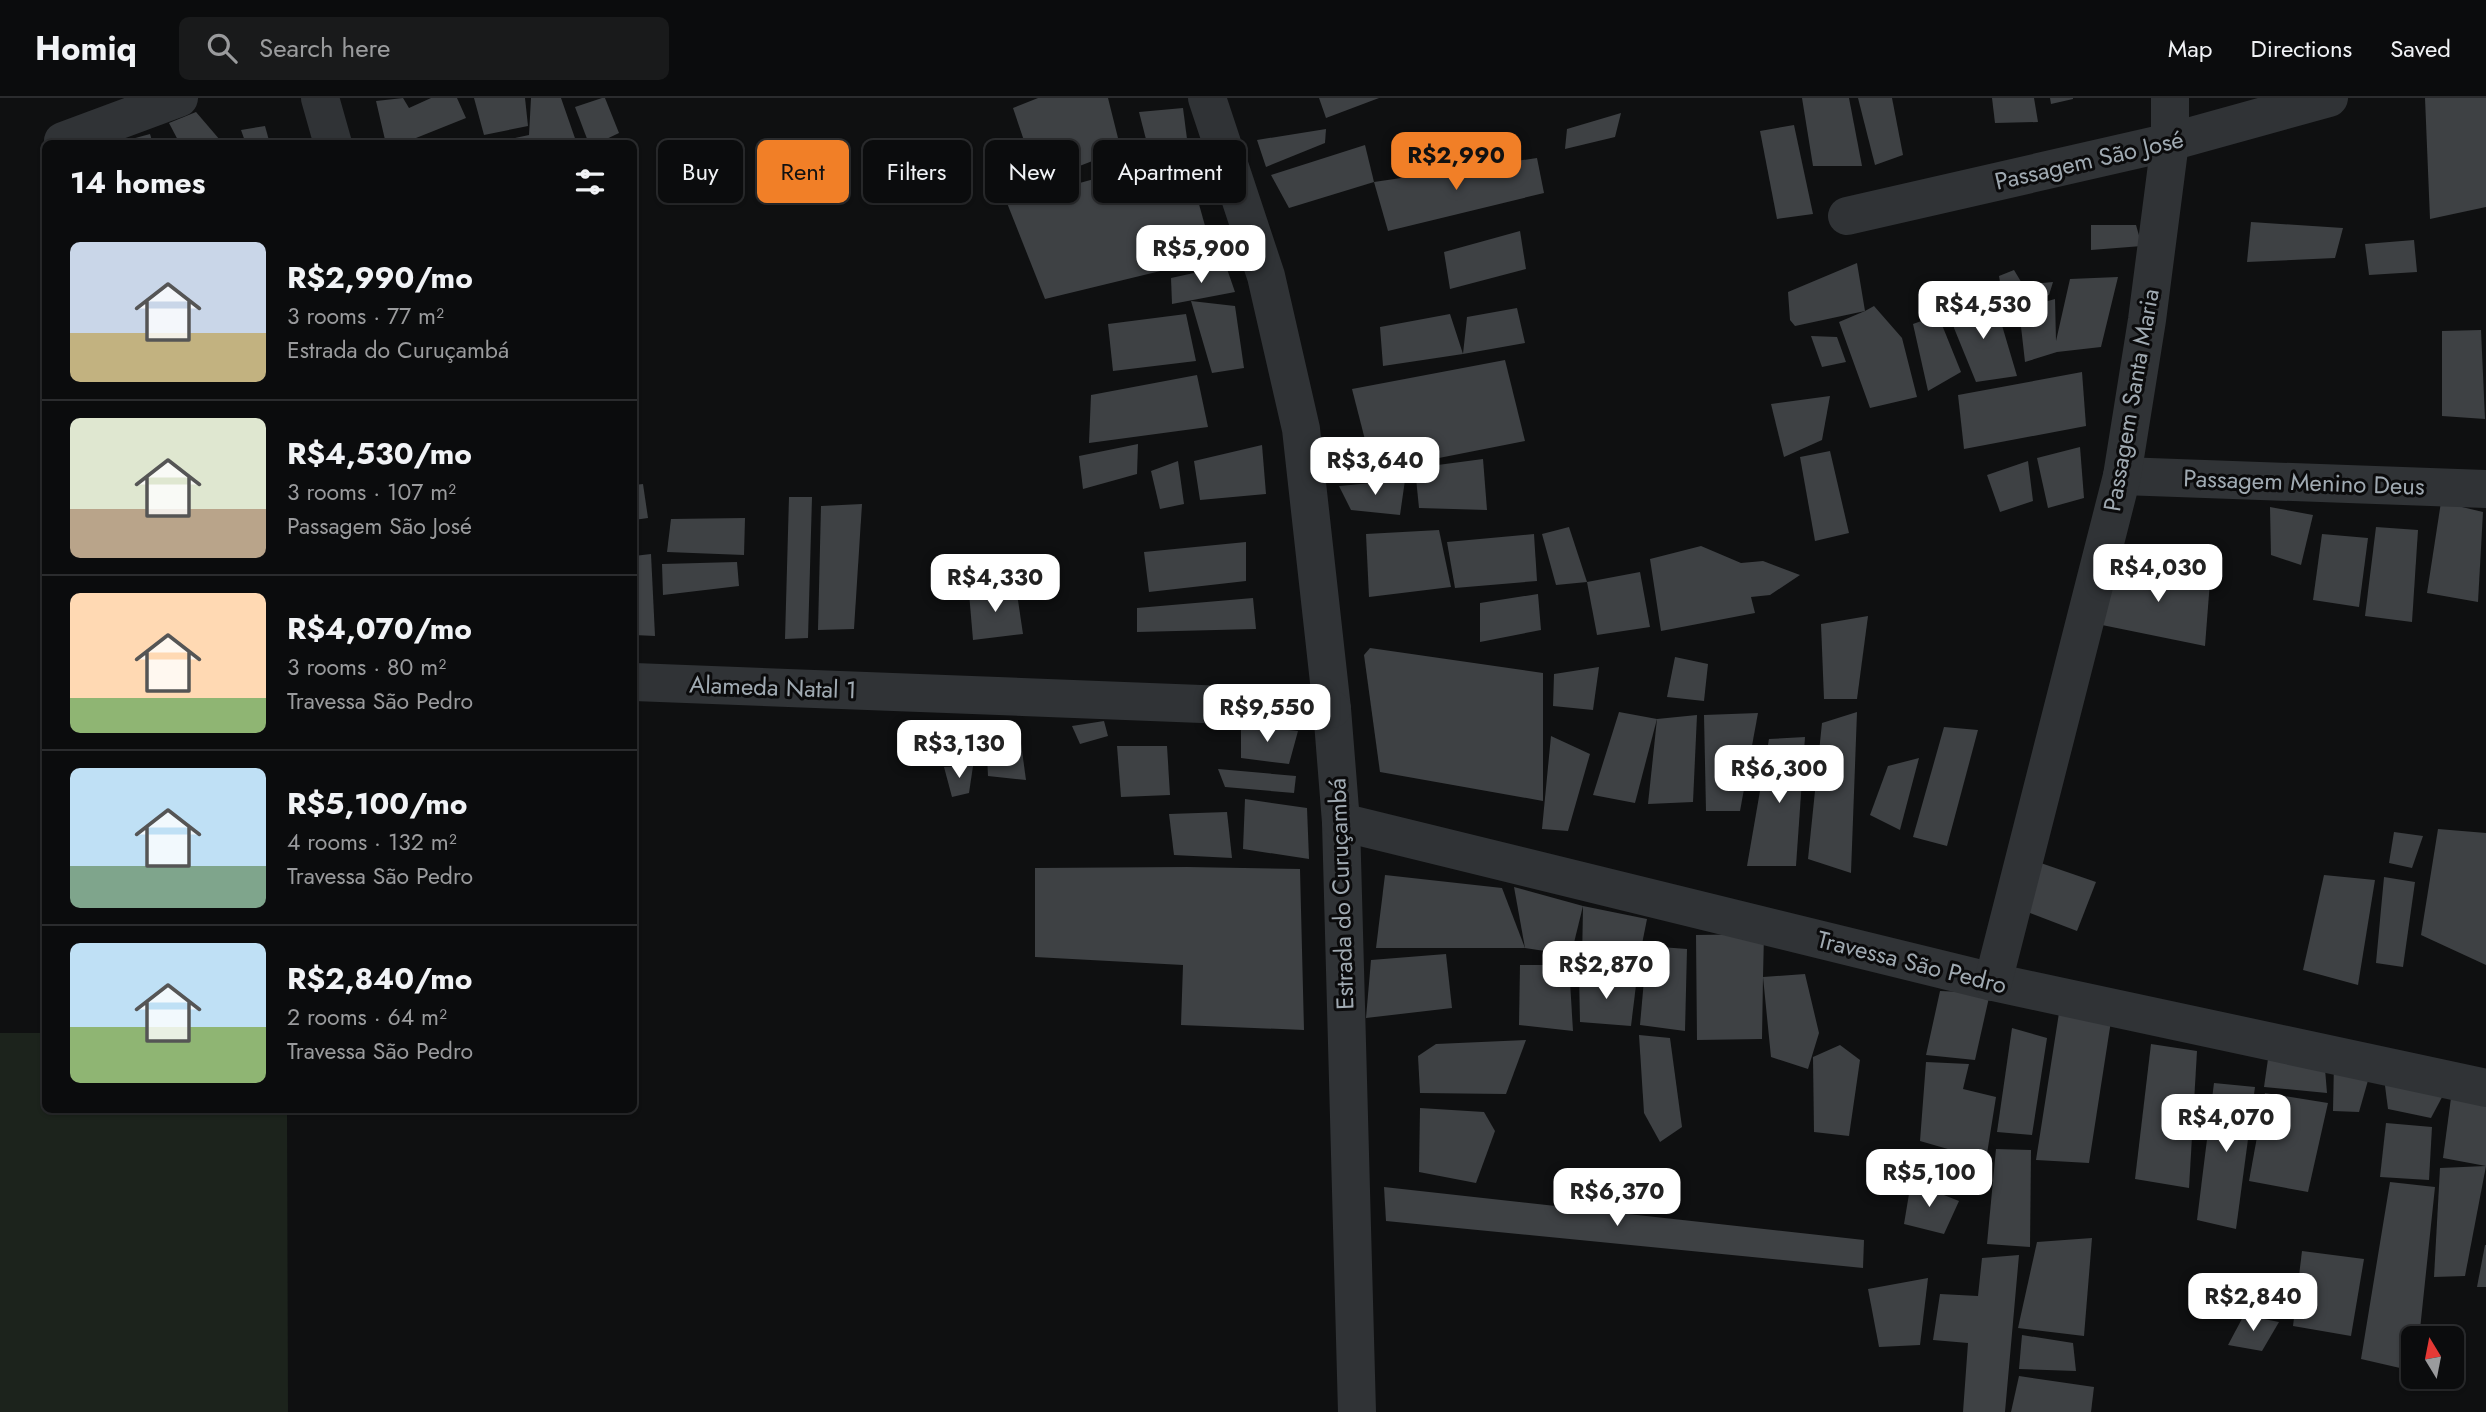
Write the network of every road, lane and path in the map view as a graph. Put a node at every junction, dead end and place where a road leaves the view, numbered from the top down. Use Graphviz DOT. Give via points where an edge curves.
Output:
graph roads {
  1 [pos="179,98"];
  2 [pos="320,98"];
  3 [pos="1207,98"];
  4 [pos="2170,98"];
  5 [pos="2329,98"];
  6 [pos="66,140"];
  7 [pos="332,140"];
  8 [pos="2170,142"];
  9 [pos="1847,216"];
  10 [pos="2122,476"];
  11 [pos="2486,489"];
  12 [pos="637,682"];
  13 [pos="1332,709"];
  14 [pos="1341,822"];
  15 [pos="1993,982"];
  16 [pos="2486,1087"];
  17 [pos="1357,1412"];
  1 -- 6 [label="street"];
  2 -- 7 [label="street"];
  3 -- 13 [label="street, Estrada do Curuçambá" via="1266,276 1301,429"];
  4 -- 8 [label="street, Passagem Santa Maria"];
  5 -- 8 [label="street, Passagem São José"];
  8 -- 9 [label="street, Passagem São José"];
  8 -- 10 [label="street, Passagem Santa Maria"];
  10 -- 11 [label="street, Passagem Menino Deus"];
  10 -- 15 [label="street, Passagem Santa Maria"];
  12 -- 13 [label="street, Alameda Natal 1"];
  13 -- 14 [label="street, Estrada do Curuçambá"];
  14 -- 15 [label="street, Travessa São Pedro"];
  14 -- 17 [label="street, Estrada do Curuçambá"];
  15 -- 16 [label="street, Travessa São Pedro"];
}
